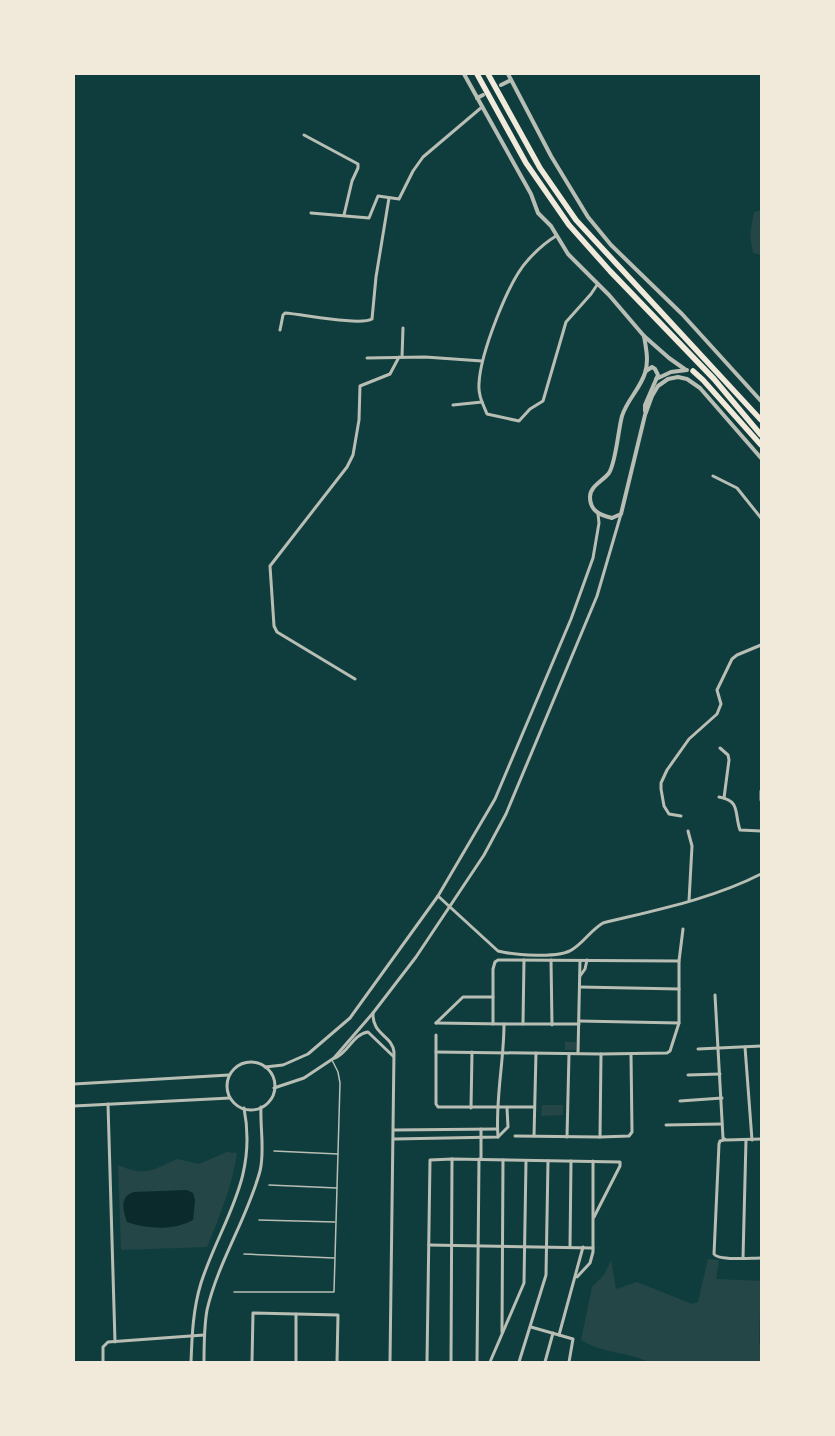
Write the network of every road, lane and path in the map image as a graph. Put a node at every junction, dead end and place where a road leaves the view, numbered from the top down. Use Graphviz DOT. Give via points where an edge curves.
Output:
graph roads {
  1 [pos="464,74"];
  2 [pos="477,74"];
  3 [pos="488,74"];
  4 [pos="508,74"];
  5 [pos="511,80"];
  6 [pos="501,85"];
  7 [pos="484,95"];
  8 [pos="477,98"];
  9 [pos="482,107"];
  10 [pos="304,135"];
  11 [pos="389,198"];
  12 [pos="311,213"];
  13 [pos="344,215"];
  14 [pos="556,236"];
  15 [pos="597,285"];
  16 [pos="403,328"];
  17 [pos="280,330"];
  18 [pos="644,336"];
  19 [pos="401,357"];
  20 [pos="368,358"];
  21 [pos="482,362"];
  22 [pos="686,370"];
  23 [pos="693,371"];
  24 [pos="645,373"];
  25 [pos="656,379"];
  26 [pos="761,401"];
  27 [pos="482,402"];
  28 [pos="453,404"];
  29 [pos="644,415"];
  30 [pos="761,420"];
  31 [pos="761,434"];
  32 [pos="761,445"];
  33 [pos="761,458"];
  34 [pos="713,476"];
  35 [pos="598,514"];
  36 [pos="620,514"];
  37 [pos="761,518"];
  38 [pos="761,645"];
  39 [pos="355,679"];
  40 [pos="720,748"];
  41 [pos="761,791"];
  42 [pos="718,797"];
  43 [pos="724,798"];
  44 [pos="761,800"];
  45 [pos="681,816"];
  46 [pos="688,831"];
  47 [pos="761,831"];
  48 [pos="761,874"];
  49 [pos="438,896"];
  50 [pos="689,901"];
  51 [pos="450,906"];
  52 [pos="683,929"];
  53 [pos="524,960"];
  54 [pos="551,960"];
  55 [pos="587,960"];
  56 [pos="580,961"];
  57 [pos="680,961"];
  58 [pos="580,976"];
  59 [pos="580,987"];
  60 [pos="679,989"];
  61 [pos="715,995"];
  62 [pos="493,997"];
  63 [pos="373,1013"];
  64 [pos="579,1023"];
  65 [pos="679,1023"];
  66 [pos="493,1024"];
  67 [pos="504,1024"];
  68 [pos="523,1024"];
  69 [pos="552,1025"];
  70 [pos="436,1035"];
  71 [pos="761,1046"];
  72 [pos="745,1047"];
  73 [pos="718,1048"];
  74 [pos="698,1049"];
  75 [pos="436,1052"];
  76 [pos="472,1052"];
  77 [pos="504,1053"];
  78 [pos="536,1053"];
  79 [pos="578,1053"];
  80 [pos="569,1054"];
  81 [pos="601,1054"];
  82 [pos="631,1054"];
  83 [pos="393,1056"];
  84 [pos="333,1059"];
  85 [pos="265,1067"];
  86 [pos="720,1074"];
  87 [pos="229,1075"];
  88 [pos="688,1075"];
  89 [pos="74,1084"];
  90 [pos="274,1088"];
  91 [pos="230,1098"];
  92 [pos="722,1098"];
  93 [pos="680,1101"];
  94 [pos="108,1104"];
  95 [pos="74,1106"];
  96 [pos="261,1107"];
  97 [pos="498,1107"];
  98 [pos="534,1107"];
  99 [pos="244,1108"];
  100 [pos="471,1108"];
  101 [pos="507,1108"];
  102 [pos="722,1124"];
  103 [pos="666,1125"];
  104 [pos="426,1129"];
  105 [pos="450,1129"];
  106 [pos="481,1129"];
  107 [pos="497,1129"];
  108 [pos="394,1130"];
  109 [pos="515,1136"];
  110 [pos="534,1136"];
  111 [pos="481,1137"];
  112 [pos="498,1137"];
  113 [pos="567,1137"];
  114 [pos="600,1137"];
  115 [pos="427,1138"];
  116 [pos="450,1138"];
  117 [pos="394,1139"];
  118 [pos="761,1139"];
  119 [pos="724,1140"];
  120 [pos="746,1140"];
  121 [pos="752,1140"];
  122 [pos="274,1150"];
  123 [pos="338,1154"];
  124 [pos="452,1159"];
  125 [pos="480,1159"];
  126 [pos="503,1160"];
  127 [pos="526,1161"];
  128 [pos="548,1161"];
  129 [pos="571,1161"];
  130 [pos="593,1161"];
  131 [pos="269,1185"];
  132 [pos="337,1188"];
  133 [pos="594,1217"];
  134 [pos="259,1220"];
  135 [pos="335,1222"];
  136 [pos="452,1244"];
  137 [pos="429,1245"];
  138 [pos="477,1245"];
  139 [pos="502,1245"];
  140 [pos="524,1246"];
  141 [pos="547,1246"];
  142 [pos="570,1247"];
  143 [pos="583,1247"];
  144 [pos="593,1248"];
  145 [pos="244,1254"];
  146 [pos="334,1258"];
  147 [pos="743,1258"];
  148 [pos="761,1258"];
  149 [pos="577,1277"];
  150 [pos="234,1292"];
  151 [pos="296,1314"];
  152 [pos="531,1327"];
  153 [pos="553,1333"];
  154 [pos="204,1335"];
  155 [pos="560,1335"];
  156 [pos="192,1336"];
  157 [pos="502,1336"];
  158 [pos="115,1342"];
  159 [pos="103,1362"];
  160 [pos="191,1362"];
  161 [pos="204,1362"];
  162 [pos="252,1362"];
  163 [pos="296,1362"];
  164 [pos="337,1362"];
  165 [pos="390,1362"];
  166 [pos="427,1362"];
  167 [pos="451,1362"];
  168 [pos="477,1362"];
  169 [pos="490,1362"];
  170 [pos="519,1362"];
  171 [pos="545,1362"];
  172 [pos="569,1362"];
  1 -- 8 [label="street"];
  2 -- 31 [label="highway" via="526,163 569,225 714,379"];
  3 -- 30 [label="highway" via="540,168 576,220"];
  4 -- 5 [label="street"];
  5 -- 6 [label="street"];
  5 -- 26 [label="street" via="551,156 595,226 639,274 703,336"];
  7 -- 8 [label="street"];
  8 -- 9 [label="street"];
  9 -- 11 [label="street" via="423,157 399,199"];
  9 -- 14 [label="street" via="531,194 538,213 551,226"];
  10 -- 13 [label="street" via="358,164"];
  11 -- 13 [label="street" via="378,196 368,218"];
  11 -- 17 [label="street" via="372,319 353,321 285,313"];
  12 -- 13 [label="street"];
  14 -- 15 [label="street" via="568,254"];
  14 -- 21 [label="street" via="519,271 500,312"];
  15 -- 18 [label="street" via="609,295"];
  15 -- 27 [label="street" via="566,322 543,401 518,421 489,415"];
  16 -- 19 [label="street"];
  18 -- 22 [label="street"];
  18 -- 24 [label="street" via="647,361"];
  19 -- 20 [label="street"];
  19 -- 21 [label="street"];
  19 -- 39 [label="street" via="390,374 360,386 358,426 353,455 347,467 270,566 274,626 277,632"];
  21 -- 27 [label="street" via="479,385"];
  22 -- 23 [label="street"];
  22 -- 25 [label="street" via="671,372"];
  23 -- 32 [label="highway" via="704,380"];
  24 -- 25 [label="street" via="648,368 656,368"];
  24 -- 35 [label="street" via="626,405 609,473 591,490 590,497"];
  25 -- 29 [label="street" via="645,405"];
  27 -- 28 [label="street"];
  29 -- 33 [label="street" via="658,386 668,379 687,379 700,388 717,406"];
  29 -- 36 [label="street"];
  34 -- 37 [label="street" via="737,488"];
  35 -- 36 [label="street" via="612,518"];
  35 -- 49 [label="street" via="599,523 593,558 574,613 495,799"];
  36 -- 51 [label="street" via="597,596 506,814 484,855"];
  38 -- 45 [label="street" via="732,659 717,690 720,708 712,719 685,743 663,777 661,789 666,809 670,814"];
  40 -- 43 [label="street" via="728,755 729,760"];
  41 -- 44 [label="street"];
  42 -- 43 [label="street"];
  43 -- 47 [label="street" via="734,804 740,830"];
  46 -- 50 [label="street" via="692,846"];
  48 -- 50 [label="street" via="746,882"];
  49 -- 51 [label="street"];
  49 -- 85 [label="street" via="350,1018 308,1054 283,1065"];
  50 -- 51 [label="street" via="603,923 572,950 559,954 508,954 498,950"];
  51 -- 63 [label="street" via="416,957"];
  52 -- 57 [label="street"];
  53 -- 54 [label="street"];
  53 -- 62 [label="street" via="495,962"];
  53 -- 68 [label="street"];
  54 -- 56 [label="street"];
  54 -- 69 [label="street"];
  55 -- 56 [label="street"];
  55 -- 57 [label="street"];
  55 -- 58 [label="street"];
  56 -- 58 [label="street"];
  57 -- 60 [label="street"];
  58 -- 59 [label="street"];
  59 -- 60 [label="street"];
  59 -- 64 [label="street"];
  60 -- 65 [label="street"];
  61 -- 73 [label="street"];
  62 -- 66 [label="street"];
  62 -- 66 [label="street" via="464,997 436,1023"];
  63 -- 83 [label="street" via="375,1027 392,1046"];
  63 -- 84 [label="street"];
  64 -- 65 [label="street"];
  64 -- 69 [label="street"];
  64 -- 79 [label="street"];
  65 -- 82 [label="street" via="669,1052"];
  66 -- 67 [label="street"];
  67 -- 68 [label="street"];
  67 -- 77 [label="street"];
  68 -- 69 [label="street"];
  70 -- 75 [label="street"];
  71 -- 72 [label="street"];
  72 -- 73 [label="street"];
  72 -- 121 [label="street"];
  73 -- 74 [label="street"];
  73 -- 86 [label="street"];
  75 -- 76 [label="street"];
  75 -- 100 [label="street" via="437,1106"];
  76 -- 77 [label="street"];
  76 -- 100 [label="street"];
  77 -- 78 [label="street"];
  77 -- 97 [label="street"];
  78 -- 80 [label="street"];
  78 -- 98 [label="street"];
  79 -- 80 [label="street"];
  79 -- 81 [label="street"];
  80 -- 113 [label="street"];
  81 -- 82 [label="street"];
  81 -- 114 [label="street"];
  82 -- 114 [label="street" via="632,1132 626,1137"];
  83 -- 84 [label="street" via="368,1032 360,1035 340,1056"];
  83 -- 108 [label="street"];
  84 -- 90 [label="street" via="304,1078"];
  84 -- 123 [label="lane" via="340,1084"];
  85 -- 87 [label="street" via="254,1062 242,1063"];
  85 -- 90 [label="street" via="273,1076"];
  86 -- 88 [label="street"];
  86 -- 92 [label="street"];
  87 -- 89 [label="street"];
  87 -- 91 [label="street" via="227,1087"];
  90 -- 96 [label="street" via="270,1100"];
  91 -- 94 [label="street"];
  91 -- 99 [label="street"];
  92 -- 93 [label="street"];
  92 -- 102 [label="street"];
  94 -- 95 [label="street"];
  94 -- 158 [label="street"];
  96 -- 99 [label="street"];
  96 -- 154 [label="street" via="260,1170 214,1287"];
  97 -- 100 [label="street"];
  97 -- 101 [label="street"];
  97 -- 107 [label="street"];
  98 -- 101 [label="street"];
  98 -- 110 [label="street"];
  99 -- 156 [label="street" via="245,1167 235,1203 202,1282 194,1308"];
  101 -- 112 [label="street" via="508,1127"];
  102 -- 103 [label="street"];
  102 -- 119 [label="street"];
  104 -- 105 [label="street"];
  104 -- 108 [label="street"];
  104 -- 115 [label="street"];
  105 -- 106 [label="street"];
  105 -- 116 [label="street"];
  106 -- 107 [label="street"];
  106 -- 111 [label="street"];
  107 -- 112 [label="street"];
  108 -- 117 [label="street"];
  109 -- 110 [label="street"];
  110 -- 113 [label="street"];
  111 -- 112 [label="street"];
  111 -- 116 [label="street"];
  111 -- 125 [label="street"];
  113 -- 114 [label="street"];
  115 -- 116 [label="street"];
  115 -- 117 [label="street"];
  117 -- 165 [label="street"];
  118 -- 121 [label="street"];
  119 -- 120 [label="street"];
  119 -- 147 [label="street" via="719,1144 714,1254 722,1258"];
  120 -- 121 [label="street"];
  120 -- 147 [label="street"];
  122 -- 123 [label="lane"];
  123 -- 132 [label="lane"];
  124 -- 125 [label="street"];
  124 -- 136 [label="street"];
  124 -- 137 [label="street" via="435,1159 430,1162"];
  125 -- 126 [label="street"];
  125 -- 138 [label="street"];
  126 -- 127 [label="street"];
  126 -- 139 [label="street"];
  127 -- 128 [label="street"];
  127 -- 140 [label="street"];
  128 -- 129 [label="street"];
  128 -- 141 [label="street"];
  129 -- 130 [label="street"];
  129 -- 142 [label="street"];
  130 -- 133 [label="street"];
  130 -- 133 [label="street" via="618,1161 621,1164"];
  131 -- 132 [label="lane"];
  132 -- 135 [label="lane"];
  133 -- 144 [label="street"];
  134 -- 135 [label="lane"];
  135 -- 146 [label="lane"];
  136 -- 137 [label="street"];
  136 -- 138 [label="street"];
  136 -- 167 [label="street"];
  137 -- 166 [label="street"];
  138 -- 139 [label="street"];
  138 -- 168 [label="street"];
  139 -- 140 [label="street"];
  139 -- 157 [label="street"];
  140 -- 141 [label="street"];
  140 -- 157 [label="street" via="524,1283"];
  141 -- 142 [label="street"];
  141 -- 152 [label="street" via="546,1275"];
  142 -- 143 [label="street"];
  143 -- 144 [label="street"];
  143 -- 149 [label="street"];
  144 -- 149 [label="street" via="590,1263"];
  145 -- 146 [label="lane"];
  146 -- 150 [label="lane" via="334,1292"];
  147 -- 148 [label="street"];
  149 -- 155 [label="street"];
  151 -- 162 [label="street" via="253,1313"];
  151 -- 163 [label="street"];
  151 -- 164 [label="street" via="338,1315"];
  152 -- 153 [label="street"];
  152 -- 170 [label="street"];
  153 -- 155 [label="street"];
  153 -- 171 [label="street"];
  154 -- 156 [label="street"];
  154 -- 161 [label="street"];
  155 -- 172 [label="street" via="571,1338 574,1342"];
  156 -- 158 [label="street"];
  156 -- 160 [label="street"];
  157 -- 169 [label="street"];
  158 -- 159 [label="street" via="104,1344"];
}
